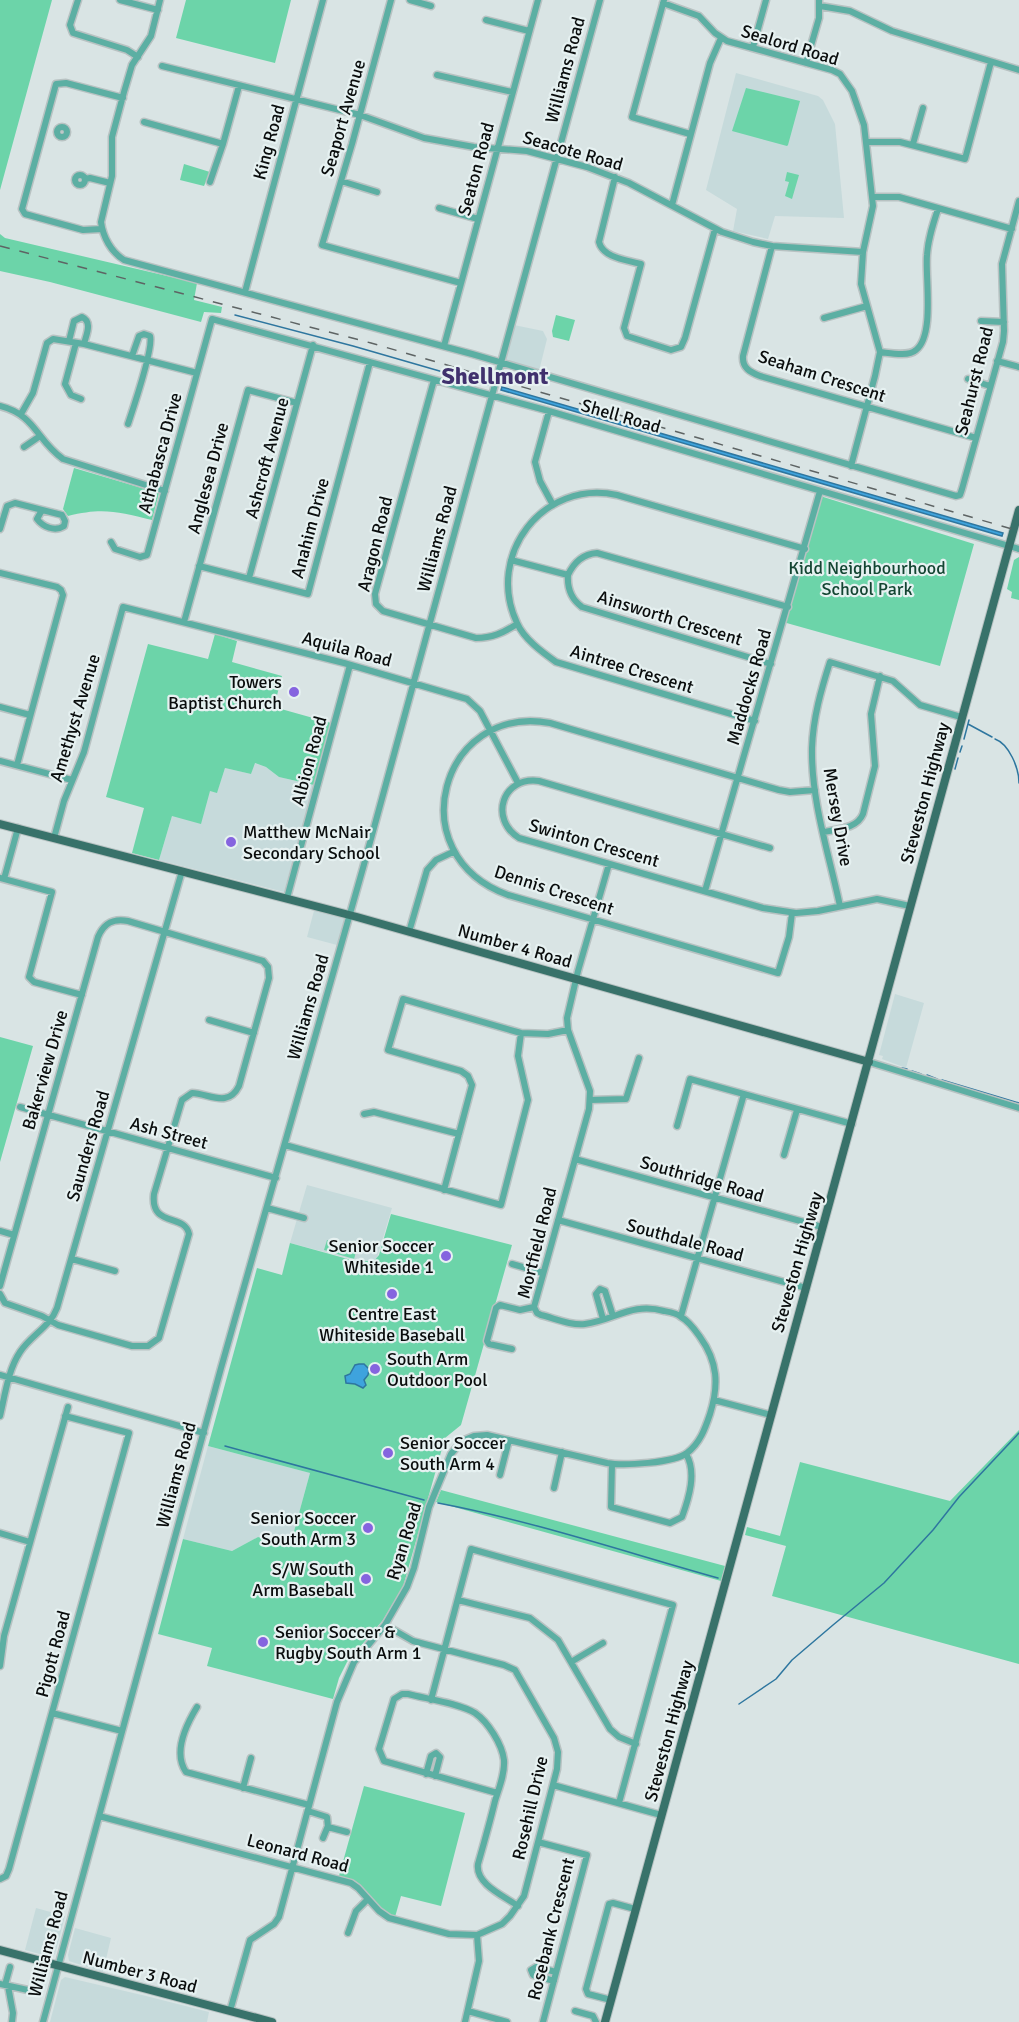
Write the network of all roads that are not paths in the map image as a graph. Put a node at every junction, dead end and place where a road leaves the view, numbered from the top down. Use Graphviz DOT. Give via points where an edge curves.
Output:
graph roads {
  1 [pos="78,0"];
  2 [pos="120,0"];
  3 [pos="160,0"];
  4 [pos="323,0"];
  5 [pos="392,0"];
  6 [pos="410,0"];
  7 [pos="538,0"];
  8 [pos="600,0"];
  9 [pos="766,0"];
  10 [pos="663,2"];
  11 [pos="820,3"];
  12 [pos="431,6"];
  13 [pos="158,10"];
  14 [pos="486,20"];
  15 [pos="529,31"];
  16 [pos="722,38"];
  17 [pos="753,47"];
  18 [pos="138,57"];
  19 [pos="991,62"];
  20 [pos="806,63"];
  21 [pos="162,66"];
  22 [pos="1019,70"];
  23 [pos="436,75"];
  24 [pos="239,86"];
  25 [pos="512,92"];
  26 [pos="123,98"];
  27 [pos="296,99"];
  28 [pos="923,108"];
  29 [pos="360,115"];
  30 [pos="144,122"];
  31 [pos="45,125"];
  32 [pos="57,129"];
  33 [pos="690,134"];
  34 [pos="866,142"];
  35 [pos="223,144"];
  36 [pos="913,144"];
  37 [pos="498,148"];
  38 [pos="556,159"];
  39 [pos="615,177"];
  40 [pos="85,179"];
  41 [pos="341,181"];
  42 [pos="210,182"];
  43 [pos="110,183"];
  44 [pos="377,192"];
  45 [pos="872,197"];
  46 [pos="1019,201"];
  47 [pos="672,205"];
  48 [pos="439,208"];
  49 [pos="938,209"];
  50 [pos="478,219"];
  51 [pos="715,228"];
  52 [pos="1011,229"];
  53 [pos="102,230"];
  54 [pos="772,246"];
  55 [pos="863,252"];
  56 [pos="461,283"];
  57 [pos="245,292"];
  58 [pos="867,306"];
  59 [pos="824,318"];
  60 [pos="212,319"];
  61 [pos="981,321"];
  62 [pos="1004,322"];
  63 [pos="69,341"];
  64 [pos="76,343"];
  65 [pos="84,344"];
  66 [pos="313,345"];
  67 [pos="444,346"];
  68 [pos="880,352"];
  69 [pos="132,356"];
  70 [pos="147,360"];
  71 [pos="997,361"];
  72 [pos="370,362"];
  73 [pos="501,363"];
  74 [pos="1019,367"];
  75 [pos="197,373"];
  76 [pos="968,379"];
  77 [pos="434,380"];
  78 [pos="990,386"];
  79 [pos="492,396"];
  80 [pos="81,399"];
  81 [pos="297,403"];
  82 [pos="0,406"];
  83 [pos="867,407"];
  84 [pos="549,411"];
  85 [pos="21,414"];
  86 [pos="128,424"];
  87 [pos="40,436"];
  88 [pos="976,438"];
  89 [pos="24,447"];
  90 [pos="851,465"];
  91 [pos="165,491"];
  92 [pos="820,491"];
  93 [pos="959,496"];
  94 [pos="553,505"];
  95 [pos="42,510"];
  96 [pos="1019,510"];
  97 [pos="0,529"];
  98 [pos="111,542"];
  99 [pos="1009,546"];
  100 [pos="805,549"];
  101 [pos="1019,549"];
  102 [pos="511,560"];
  103 [pos="199,566"];
  104 [pos="0,573"];
  105 [pos="568,575"];
  106 [pos="249,578"];
  107 [pos="123,607"];
  108 [pos="788,607"];
  109 [pos="184,622"];
  110 [pos="517,624"];
  111 [pos="429,625"];
  112 [pos="771,664"];
  113 [pos="350,665"];
  114 [pos="880,676"];
  115 [pos="413,683"];
  116 [pos="0,707"];
  117 [pos="30,716"];
  118 [pos="962,717"];
  119 [pos="755,721"];
  120 [pos="491,730"];
  121 [pos="0,761"];
  122 [pos="16,765"];
  123 [pos="738,778"];
  124 [pos="72,780"];
  125 [pos="518,783"];
  126 [pos="815,790"];
  127 [pos="0,824"];
  128 [pos="18,828"];
  129 [pos="824,832"];
  130 [pos="722,835"];
  131 [pos="54,837"];
  132 [pos="770,848"];
  133 [pos="453,852"];
  134 [pos="609,864"];
  135 [pos="182,871"];
  136 [pos="2,879"];
  137 [pos="705,891"];
  138 [pos="287,898"];
  139 [pos="840,906"];
  140 [pos="910,906"];
  141 [pos="792,913"];
  142 [pos="350,915"];
  143 [pos="593,920"];
  144 [pos="165,931"];
  145 [pos="409,932"];
  146 [pos="577,979"];
  147 [pos="82,995"];
  148 [pos="209,1020"];
  149 [pos="568,1030"];
  150 [pos="254,1033"];
  151 [pos="521,1033"];
  152 [pos="639,1058"];
  153 [pos="869,1062"];
  154 [pos="744,1094"];
  155 [pos="590,1100"];
  156 [pos="621,1101"];
  157 [pos="20,1107"];
  158 [pos="1019,1108"];
  159 [pos="625,1109"];
  160 [pos="797,1110"];
  161 [pos="364,1114"];
  162 [pos="48,1115"];
  163 [pos="852,1124"];
  164 [pos="677,1126"];
  165 [pos="108,1132"];
  166 [pos="459,1134"];
  167 [pos="285,1145"];
  168 [pos="167,1148"];
  169 [pos="784,1155"];
  170 [pos="575,1159"];
  171 [pos="276,1178"];
  172 [pos="444,1190"];
  173 [pos="715,1198"];
  174 [pos="267,1208"];
  175 [pos="304,1218"];
  176 [pos="558,1220"];
  177 [pos="822,1227"];
  178 [pos="0,1231"];
  179 [pos="14,1235"];
  180 [pos="72,1259"];
  181 [pos="699,1259"];
  182 [pos="512,1264"];
  183 [pos="115,1271"];
  184 [pos="543,1273"];
  185 [pos="0,1286"];
  186 [pos="806,1287"];
  187 [pos="0,1294"];
  188 [pos="3,1305"];
  189 [pos="534,1307"];
  190 [pos="613,1316"];
  191 [pos="681,1316"];
  192 [pos="603,1319"];
  193 [pos="50,1321"];
  194 [pos="512,1349"];
  195 [pos="0,1375"];
  196 [pos="10,1377"];
  197 [pos="714,1400"];
  198 [pos="68,1407"];
  199 [pos="771,1415"];
  200 [pos="0,1416"];
  201 [pos="65,1416"];
  202 [pos="204,1433"];
  203 [pos="509,1440"];
  204 [pos="562,1452"];
  205 [pos="686,1454"];
  206 [pos="612,1464"];
  207 [pos="500,1475"];
  208 [pos="554,1488"];
  209 [pos="0,1533"];
  210 [pos="30,1542"];
  211 [pos="458,1600"];
  212 [pos="384,1625"];
  213 [pos="603,1644"];
  214 [pos="445,1650"];
  215 [pos="571,1662"];
  216 [pos="0,1666"];
  217 [pos="431,1700"];
  218 [pos="197,1707"];
  219 [pos="52,1713"];
  220 [pos="122,1731"];
  221 [pos="636,1743"];
  222 [pos="251,1758"];
  223 [pos="426,1774"];
  224 [pos="435,1776"];
  225 [pos="553,1785"];
  226 [pos="243,1788"];
  227 [pos="497,1793"];
  228 [pos="619,1803"];
  229 [pos="309,1808"];
  230 [pos="661,1815"];
  231 [pos="99,1816"];
  232 [pos="328,1826"];
  233 [pos="347,1832"];
  234 [pos="323,1838"];
  235 [pos="538,1842"];
  236 [pos="292,1867"];
  237 [pos="0,1879"];
  238 [pos="368,1899"];
  239 [pos="518,1906"];
  240 [pos="636,1909"];
  241 [pos="348,1933"];
  242 [pos="477,1935"];
  243 [pos="0,1950"];
  244 [pos="58,1966"];
  245 [pos="10,1967"];
  246 [pos="556,1972"];
  247 [pos="554,1982"];
  248 [pos="4,1985"];
  249 [pos="37,1992"];
  250 [pos="611,2000"];
  251 [pos="230,2011"];
  252 [pos="468,2011"];
  253 [pos="575,2011"];
  254 [pos="12,2022"];
  255 [pos="43,2022"];
  256 [pos="272,2022"];
  257 [pos="465,2022"];
  258 [pos="507,2022"];
  259 [pos="543,2022"];
  260 [pos="594,2022"];
  261 [pos="605,2022"];
  1 -- 18 [label="street" via="70,25 72,33"];
  2 -- 13 [label="street"];
  3 -- 13 [label="street"];
  4 -- 27 [label="street, King Road"];
  5 -- 29 [label="street, Seaport Avenue"];
  6 -- 12 [label="street"];
  7 -- 15 [label="street, Seaton Road"];
  8 -- 38 [label="street, Williams Road"];
  9 -- 17 [label="street"];
  10 -- 16 [label="street, Sealord Road" via="699,16"];
  10 -- 33 [label="street" via="632,117"];
  11 -- 19 [label="street"];
  11 -- 20 [label="street"];
  13 -- 18 [label="street" via="151,36"];
  14 -- 15 [label="street"];
  15 -- 25 [label="street, Seaton Road"];
  16 -- 17 [label="street, Sealord Road"];
  16 -- 33 [label="street" via="710,63"];
  17 -- 20 [label="street, Sealord Road"];
  18 -- 26 [label="street" via="129,72"];
  19 -- 22 [label="street"];
  19 -- 36 [label="street" via="964,159"];
  20 -- 34 [label="street, Sealord Road" via="832,70 847,83 861,114"];
  21 -- 24 [label="street, Seacote Road"];
  23 -- 25 [label="street"];
  24 -- 27 [label="street, Seacote Road"];
  24 -- 35 [label="street"];
  25 -- 37 [label="street, Seaton Road"];
  26 -- 31 [label="street" via="58,82"];
  26 -- 43 [label="street" via="112,136"];
  27 -- 29 [label="street, Seacote Road"];
  27 -- 57 [label="street, King Road"];
  28 -- 36 [label="street"];
  29 -- 37 [label="street, Seacote Road" via="424,138"];
  29 -- 41 [label="street, Seaport Avenue"];
  30 -- 35 [label="street"];
  31 -- 32 [label="street"];
  31 -- 53 [label="street" via="23,212 83,230"];
  33 -- 47 [label="street"];
  34 -- 36 [label="street" via="891,140"];
  34 -- 45 [label="street, Sealord Road"];
  35 -- 42 [label="street"];
  37 -- 38 [label="street, Seacote Road"];
  37 -- 50 [label="street, Seaton Road"];
  38 -- 39 [label="street, Seacote Road"];
  38 -- 73 [label="street, Williams Road"];
  39 -- 47 [label="street, Seacote Road"];
  39 -- 51 [label="street" via="598,242 607,254 641,264 624,328 628,337 671,350 681,346"];
  40 -- 43 [label="street"];
  41 -- 44 [label="street"];
  41 -- 56 [label="street, Seaport Avenue" via="322,244"];
  43 -- 53 [label="street"];
  45 -- 49 [label="street" via="899,197"];
  45 -- 55 [label="street, Sealord Road" via="872,219"];
  46 -- 52 [label="street, Seahurst Road"];
  47 -- 51 [label="street, Seacote Road"];
  48 -- 50 [label="street"];
  49 -- 52 [label="street"];
  49 -- 68 [label="street" via="927,254 928,315 921,345 909,353"];
  50 -- 56 [label="street, Seaton Road"];
  51 -- 54 [label="street, Seacote Road"];
  52 -- 62 [label="street, Seahurst Road" via="1001,272"];
  53 -- 57 [label="street, Shell Road" via="124,260"];
  54 -- 55 [label="street, Seacote Road"];
  54 -- 83 [label="street, Seaham Crescent" via="744,365 760,376"];
  55 -- 58 [label="street, Sealord Road" via="861,284"];
  56 -- 67 [label="street, Seaton Road"];
  57 -- 67 [label="street, Shell Road"];
  58 -- 59 [label="street"];
  58 -- 68 [label="street, Sealord Road"];
  60 -- 66 [label="street, Shell Road"];
  60 -- 75 [label="street, Athabasca Drive"];
  61 -- 62 [label="street"];
  62 -- 71 [label="street, Seahurst Road"];
  63 -- 64 [label="street"];
  63 -- 65 [label="street" via="75,321 82,317 89,323"];
  63 -- 85 [label="street" via="52,339 47,343 33,393"];
  64 -- 65 [label="street"];
  64 -- 80 [label="street" via="65,384 71,395"];
  65 -- 69 [label="street"];
  66 -- 72 [label="street, Shell Road"];
  66 -- 81 [label="street, Ashcroft Avenue"];
  67 -- 73 [label="street, Shell Road"];
  68 -- 83 [label="street, Sealord Road"];
  69 -- 70 [label="street"];
  69 -- 70 [label="street" via="137,338 146,334 152,341"];
  70 -- 75 [label="street"];
  70 -- 86 [label="street"];
  71 -- 74 [label="street"];
  71 -- 78 [label="street, Seahurst Road"];
  72 -- 77 [label="street, Shell Road"];
  72 -- 106 [label="street, Anahim Drive" via="308,594"];
  73 -- 79 [label="street, Williams Road"];
  73 -- 90 [label="street, Shell Road"];
  75 -- 91 [label="street, Athabasca Drive"];
  76 -- 78 [label="street"];
  77 -- 79 [label="street, Shell Road"];
  77 -- 111 [label="street, Aragon Road" via="375,594 376,604 383,611"];
  78 -- 88 [label="street, Seahurst Road"];
  79 -- 84 [label="street, Shell Road"];
  79 -- 111 [label="street, Williams Road"];
  81 -- 103 [label="street, Anglesea Drive" via="248,390"];
  81 -- 106 [label="street, Ashcroft Avenue"];
  82 -- 85 [label="street"];
  83 -- 88 [label="street, Seaham Crescent"];
  83 -- 90 [label="street, Sealord Road"];
  84 -- 92 [label="street, Shell Road"];
  84 -- 94 [label="street" via="536,462 540,481"];
  85 -- 87 [label="street"];
  87 -- 89 [label="street"];
  87 -- 91 [label="street" via="69,462"];
  88 -- 93 [label="street, Seahurst Road"];
  90 -- 93 [label="street, Shell Road"];
  91 -- 98 [label="street, Athabasca Drive" via="147,555 140,557 115,549"];
  92 -- 99 [label="street, Shell Road"];
  92 -- 100 [label="street, Maddocks Road"];
  94 -- 100 [label="street, Aintree Crescent" via="579,495 612,494"];
  94 -- 102 [label="street, Aintree Crescent" via="528,526"];
  95 -- 97 [label="street" via="10,504"];
  96 -- 99 [label="main road, Steveston Highway"];
  99 -- 101 [label="street, Shell Road"];
  99 -- 118 [label="main road, Steveston Highway"];
  100 -- 108 [label="street, Maddocks Road"];
  102 -- 105 [label="street"];
  102 -- 110 [label="street, Aintree Crescent" via="508,585"];
  103 -- 106 [label="street, Anahim Drive"];
  103 -- 109 [label="street, Anglesea Drive"];
  104 -- 117 [label="street" via="57,587 63,592"];
  105 -- 108 [label="street" via="582,557 601,553"];
  105 -- 112 [label="street, Ainsworth Crescent" via="570,592 582,607"];
  107 -- 109 [label="street, Aquila Road"];
  107 -- 124 [label="street, Amethyst Avenue" via="84,752"];
  108 -- 112 [label="street, Maddocks Road"];
  109 -- 113 [label="street, Aquila Road"];
  110 -- 111 [label="street, Aragon Road" via="486,638"];
  110 -- 119 [label="street, Aintree Crescent" via="534,645 556,662"];
  111 -- 115 [label="street, Williams Road"];
  112 -- 119 [label="street, Maddocks Road"];
  113 -- 115 [label="street, Aquila Road"];
  113 -- 138 [label="street, Albion Road"];
  114 -- 118 [label="street" via="899,684 920,705"];
  114 -- 126 [label="street, Mersey Drive" via="830,662 813,735"];
  114 -- 129 [label="street" via="871,714 875,766 863,814 854,825"];
  115 -- 120 [label="street, Aquila Road" via="472,702"];
  115 -- 142 [label="street, Williams Road"];
  116 -- 117 [label="street"];
  117 -- 122 [label="street"];
  118 -- 140 [label="main road, Steveston Highway"];
  119 -- 123 [label="street, Maddocks Road"];
  120 -- 123 [label="street, Dennis Crescent" via="518,722 550,723"];
  120 -- 125 [label="street, Aquila Road"];
  120 -- 133 [label="street, Dennis Crescent" via="464,753 447,782 444,818"];
  121 -- 122 [label="street"];
  122 -- 124 [label="street"];
  123 -- 126 [label="street, Dennis Crescent" via="790,792"];
  123 -- 130 [label="street, Maddocks Road"];
  124 -- 131 [label="street, Amethyst Avenue"];
  125 -- 130 [label="street" via="539,782"];
  125 -- 134 [label="street, Swinton Crescent" via="503,805 504,820 514,835"];
  126 -- 129 [label="street, Mersey Drive"];
  127 -- 128 [label="main road, Number 4 Road"];
  128 -- 131 [label="main road, Number 4 Road"];
  128 -- 136 [label="street"];
  129 -- 139 [label="street, Mersey Drive"];
  130 -- 132 [label="street"];
  130 -- 137 [label="street, Maddocks Road"];
  131 -- 135 [label="main road, Number 4 Road"];
  133 -- 143 [label="street, Dennis Crescent" via="473,877 490,888"];
  133 -- 145 [label="street" via="436,860 427,870"];
  134 -- 137 [label="street, Swinton Crescent"];
  134 -- 143 [label="street, Mortfield Road"];
  135 -- 138 [label="main road, Number 4 Road"];
  135 -- 144 [label="street, Saunders Road"];
  136 -- 147 [label="street" via="52,892 30,979"];
  137 -- 141 [label="street, Swinton Crescent"];
  138 -- 142 [label="main road, Number 4 Road"];
  139 -- 140 [label="street, Swinton Crescent" via="877,899"];
  139 -- 141 [label="street, Swinton Crescent"];
  140 -- 153 [label="main road, Steveston Highway"];
  141 -- 143 [label="street, Dennis Crescent" via="778,973"];
  142 -- 145 [label="main road, Number 4 Road"];
  142 -- 167 [label="street, Williams Road"];
  143 -- 146 [label="street, Mortfield Road"];
  144 -- 147 [label="street, Bakerview Drive" via="124,920 107,923 98,937"];
  144 -- 150 [label="street" via="266,964 269,978"];
  144 -- 165 [label="street, Saunders Road"];
  145 -- 146 [label="main road, Number 4 Road"];
  146 -- 149 [label="street, Mortfield Road" via="568,1012"];
  146 -- 153 [label="main road, Number 4 Road"];
  147 -- 162 [label="street, Bakerview Drive"];
  148 -- 150 [label="street"];
  149 -- 151 [label="street"];
  149 -- 155 [label="street, Mortfield Road"];
  150 -- 168 [label="street" via="237,1091 224,1100 195,1093 184,1097"];
  151 -- 166 [label="street" via="403,999 388,1050 468,1076 471,1089"];
  151 -- 172 [label="street" via="519,1063 528,1100 501,1205"];
  152 -- 156 [label="street" via="628,1097"];
  153 -- 158 [label="street, Number 4 Road"];
  153 -- 163 [label="main road, Steveston Highway"];
  154 -- 160 [label="street"];
  154 -- 164 [label="street" via="690,1079"];
  154 -- 173 [label="street"];
  155 -- 156 [label="street"];
  155 -- 170 [label="street, Mortfield Road"];
  156 -- 159 [label="street"];
  157 -- 162 [label="street, Ash Street"];
  160 -- 163 [label="street"];
  160 -- 169 [label="street"];
  161 -- 166 [label="street" via="374,1112"];
  162 -- 165 [label="street, Ash Street"];
  162 -- 179 [label="street, Bakerview Drive"];
  163 -- 177 [label="main road, Steveston Highway"];
  165 -- 168 [label="street, Ash Street"];
  165 -- 180 [label="street, Saunders Road"];
  166 -- 172 [label="street"];
  167 -- 171 [label="street, Williams Road"];
  167 -- 172 [label="street"];
  168 -- 171 [label="street, Ash Street"];
  168 -- 193 [label="street" via="153,1204 159,1215 185,1226 189,1234 159,1338 152,1345 137,1347"];
  170 -- 173 [label="street, Southridge Road"];
  170 -- 176 [label="street, Mortfield Road"];
  171 -- 174 [label="street, Williams Road"];
  173 -- 177 [label="street, Southridge Road"];
  173 -- 181 [label="street"];
  174 -- 175 [label="street"];
  174 -- 202 [label="street, Williams Road"];
  176 -- 181 [label="street, Southdale Road"];
  176 -- 184 [label="street, Mortfield Road"];
  177 -- 186 [label="main road, Steveston Highway"];
  178 -- 179 [label="street"];
  179 -- 185 [label="street, Bakerview Drive"];
  180 -- 183 [label="street"];
  180 -- 193 [label="street, Saunders Road"];
  181 -- 186 [label="street, Southdale Road"];
  181 -- 191 [label="street"];
  182 -- 184 [label="street"];
  184 -- 189 [label="street, Mortfield Road"];
  186 -- 199 [label="main road, Steveston Highway"];
  187 -- 188 [label="street"];
  188 -- 193 [label="street"];
  189 -- 192 [label="street, Mortfield Road" via="541,1315 575,1324"];
  189 -- 194 [label="street" via="496,1308 487,1341"];
  190 -- 191 [label="street, Mortfield Road" via="645,1307"];
  190 -- 192 [label="street, Mortfield Road"];
  190 -- 192 [label="street" via="605,1291 600,1288 596,1294"];
  191 -- 197 [label="street" via="713,1361"];
  193 -- 196 [label="street, Saunders Road" via="23,1348"];
  195 -- 196 [label="street"];
  196 -- 200 [label="street, Saunders Road"];
  196 -- 202 [label="street"];
  197 -- 199 [label="street"];
  197 -- 205 [label="street" via="704,1432"];
  198 -- 201 [label="street"];
  199 -- 230 [label="main road, Steveston Highway"];
  201 -- 210 [label="street"];
  201 -- 219 [label="street, Pigott Road" via="129,1433"];
  202 -- 220 [label="street, Williams Road"];
  203 -- 204 [label="street, Ryan Road"];
  203 -- 207 [label="street"];
  203 -- 212 [label="street, Ryan Road" via="474,1436 454,1450 429,1507 407,1587"];
  204 -- 206 [label="street, Ryan Road"];
  204 -- 208 [label="street"];
  205 -- 206 [label="street, Ryan Road"];
  205 -- 206 [label="street" via="690,1461 690,1487 680,1518 672,1523 609,1508"];
  209 -- 210 [label="street"];
  210 -- 216 [label="street" via="3,1639"];
  211 -- 214 [label="street"];
  211 -- 215 [label="street" via="530,1618 558,1640"];
  211 -- 221 [label="street" via="471,1549 673,1605"];
  212 -- 214 [label="street, Rosehill Drive" via="409,1639"];
  212 -- 229 [label="street, Ryan Road" via="345,1679"];
  213 -- 215 [label="street"];
  214 -- 217 [label="street"];
  214 -- 225 [label="street, Rosehill Drive" via="509,1667 517,1673 557,1745"];
  215 -- 221 [label="street" via="610,1729"];
  217 -- 223 [label="street" via="402,1694 394,1699 380,1746 380,1754 389,1764"];
  217 -- 227 [label="street" via="470,1711 486,1723 503,1757"];
  218 -- 226 [label="street" via="183,1741 181,1765 186,1772"];
  219 -- 220 [label="street"];
  219 -- 237 [label="street, Pigott Road" via="9,1869"];
  220 -- 231 [label="street, Williams Road"];
  221 -- 228 [label="street"];
  222 -- 226 [label="street"];
  223 -- 224 [label="street"];
  223 -- 224 [label="street" via="430,1756 436,1753 440,1757"];
  224 -- 227 [label="street"];
  225 -- 228 [label="street"];
  225 -- 235 [label="street, Rosehill Drive"];
  226 -- 229 [label="street"];
  227 -- 239 [label="street" via="476,1877"];
  228 -- 230 [label="street"];
  229 -- 232 [label="street" via="327,1817"];
  229 -- 236 [label="street, Ryan Road"];
  230 -- 240 [label="main road, Steveston Highway"];
  231 -- 236 [label="street, Leonard Road"];
  231 -- 244 [label="street, Williams Road"];
  232 -- 233 [label="street"];
  232 -- 234 [label="street"];
  235 -- 239 [label="street, Rosehill Drive"];
  235 -- 246 [label="street, Rosebank Crescent" via="587,1855"];
  236 -- 238 [label="street, Leonard Road" via="351,1883"];
  236 -- 251 [label="street, Ryan Road" via="277,1921 250,1940"];
  238 -- 241 [label="street" via="356,1911"];
  238 -- 242 [label="street, Leonard Road" via="382,1914 395,1920 448,1934"];
  239 -- 242 [label="street, Rosehill Drive" via="502,1924"];
  240 -- 250 [label="main road, Steveston Highway"];
  240 -- 250 [label="street" via="609,1904 586,1992"];
  242 -- 252 [label="street" via="479,1961"];
  243 -- 244 [label="main road, Number 3 Road"];
  244 -- 251 [label="main road, Number 3 Road"];
  244 -- 255 [label="street, Williams Road"];
  245 -- 248 [label="street"];
  246 -- 247 [label="street, Rosebank Crescent"];
  246 -- 247 [label="street" via="535,1967 531,1970 535,1976"];
  247 -- 259 [label="street, Rosebank Crescent"];
  248 -- 249 [label="street"];
  248 -- 254 [label="street"];
  250 -- 261 [label="main road, Steveston Highway"];
  251 -- 256 [label="main road, Number 3 Road"];
  252 -- 257 [label="street"];
  252 -- 258 [label="street"];
  253 -- 260 [label="street" via="593,2016"];
}
